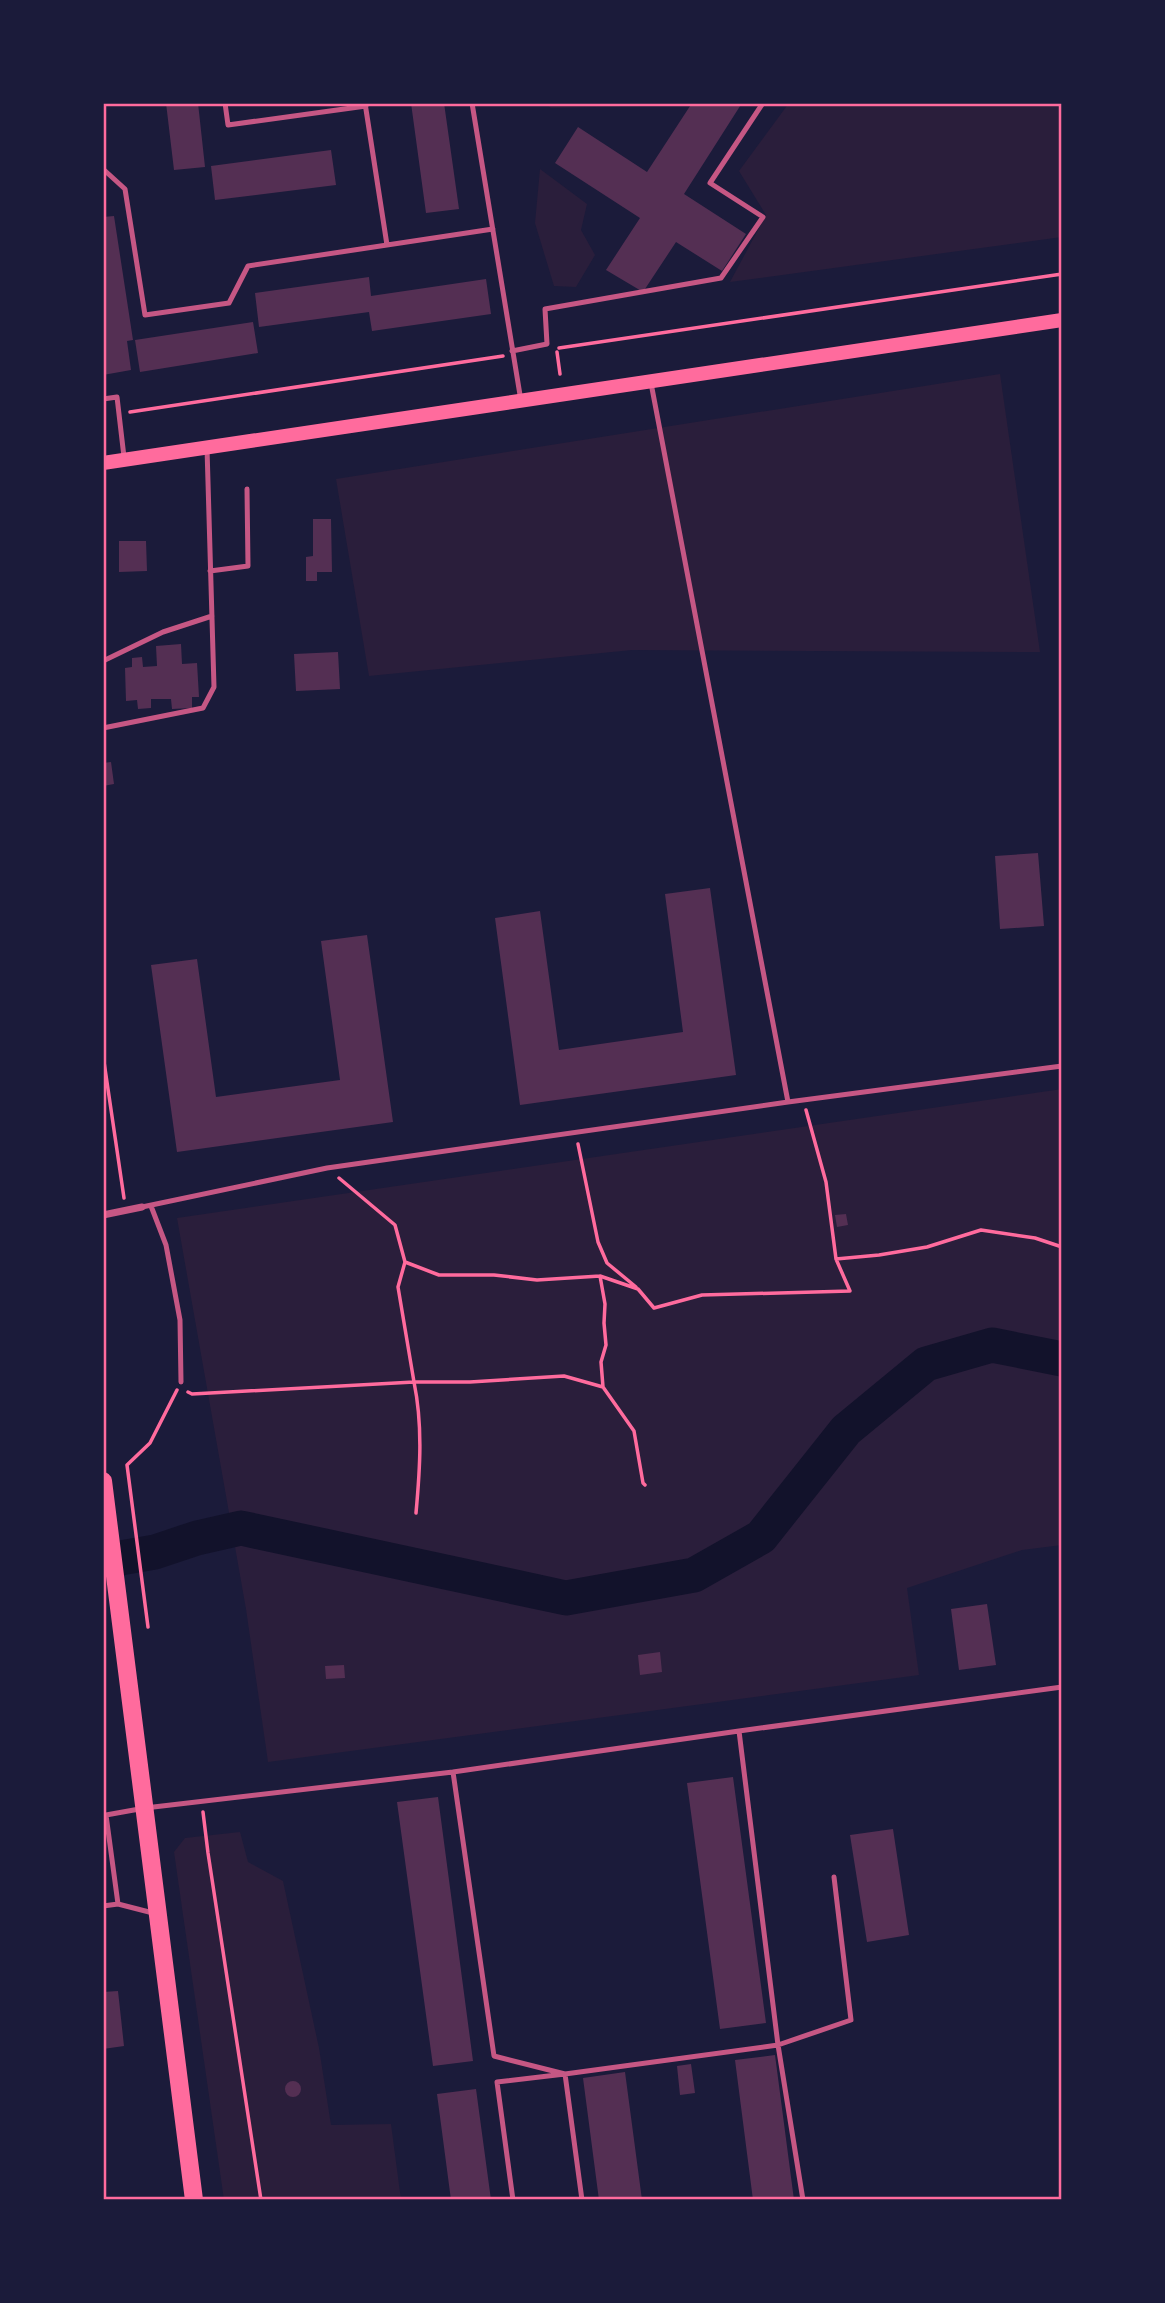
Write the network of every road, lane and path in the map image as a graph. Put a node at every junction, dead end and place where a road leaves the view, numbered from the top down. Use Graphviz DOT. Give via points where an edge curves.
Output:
graph roads {
  1 [pos="225,103"];
  2 [pos="472,103"];
  3 [pos="763,103"];
  4 [pos="365,105"];
  5 [pos="103,169"];
  6 [pos="493,229"];
  7 [pos="387,245"];
  8 [pos="1062,274"];
  9 [pos="1062,320"];
  10 [pos="513,353"];
  11 [pos="560,374"];
  12 [pos="651,383"];
  13 [pos="103,398"];
  14 [pos="521,402"];
  15 [pos="119,414"];
  16 [pos="207,447"];
  17 [pos="125,460"];
  18 [pos="103,463"];
  19 [pos="247,489"];
  20 [pos="210,571"];
  21 [pos="212,616"];
  22 [pos="103,662"];
  23 [pos="103,728"];
  24 [pos="103,1055"];
  25 [pos="1062,1066"];
  26 [pos="803,1100"];
  27 [pos="788,1101"];
  28 [pos="576,1132"];
  29 [pos="327,1168"];
  30 [pos="151,1206"];
  31 [pos="142,1207"];
  32 [pos="126,1210"];
  33 [pos="103,1215"];
  34 [pos="1062,1247"];
  35 [pos="836,1259"];
  36 [pos="405,1262"];
  37 [pos="600,1276"];
  38 [pos="638,1289"];
  39 [pos="181,1382"];
  40 [pos="414,1382"];
  41 [pos="603,1387"];
  42 [pos="103,1481"];
  43 [pos="645,1485"];
  44 [pos="416,1513"];
  45 [pos="148,1627"];
  46 [pos="1062,1688"];
  47 [pos="739,1731"];
  48 [pos="453,1772"];
  49 [pos="202,1803"];
  50 [pos="145,1808"];
  51 [pos="105,1817"];
  52 [pos="834,1877"];
  53 [pos="118,1904"];
  54 [pos="103,1906"];
  55 [pos="159,1914"];
  56 [pos="778,2045"];
  57 [pos="565,2074"];
  58 [pos="194,2200"];
  59 [pos="261,2200"];
  60 [pos="513,2200"];
  61 [pos="582,2200"];
  62 [pos="803,2200"];
  1 -- 4 [label="lane" via="228,125"];
  2 -- 6 [label="lane"];
  3 -- 10 [label="lane" via="710,183 763,217 721,278 545,309 547,344"];
  4 -- 7 [label="lane"];
  5 -- 7 [label="lane" via="125,189 145,315 229,303 248,266"];
  6 -- 7 [label="lane"];
  6 -- 10 [label="lane"];
  8 -- 11 [label="path" via="556,348"];
  9 -- 12 [label="main road"];
  10 -- 14 [label="lane"];
  10 -- 15 [label="path"];
  12 -- 14 [label="main road"];
  12 -- 27 [label="lane"];
  13 -- 15 [label="lane" via="117,397"];
  14 -- 16 [label="main road"];
  15 -- 17 [label="lane"];
  16 -- 17 [label="main road"];
  16 -- 20 [label="lane"];
  17 -- 18 [label="main road"];
  19 -- 20 [label="lane" via="248,566"];
  20 -- 21 [label="lane"];
  21 -- 22 [label="lane" via="163,632"];
  21 -- 23 [label="lane" via="214,687 202,708"];
  24 -- 32 [label="path"];
  25 -- 26 [label="lane"];
  26 -- 27 [label="lane"];
  26 -- 35 [label="path" via="825,1182"];
  27 -- 28 [label="lane"];
  28 -- 29 [label="lane"];
  28 -- 38 [label="path" via="598,1242 607,1263"];
  29 -- 30 [label="lane"];
  29 -- 36 [label="path" via="395,1225"];
  30 -- 31 [label="lane"];
  30 -- 39 [label="lane" via="166,1245 180,1320"];
  31 -- 32 [label="street"];
  32 -- 33 [label="street"];
  34 -- 35 [label="path" via="981,1230 927,1247"];
  35 -- 38 [label="path" via="850,1291 702,1296 654,1308"];
  36 -- 37 [label="path" via="439,1275 537,1280"];
  36 -- 40 [label="path" via="398,1287"];
  37 -- 38 [label="path"];
  37 -- 41 [label="path" via="605,1304"];
  39 -- 40 [label="path" via="192,1394"];
  39 -- 45 [label="path" via="150,1443 127,1465"];
  40 -- 41 [label="path" via="564,1376"];
  40 -- 44 [label="path" via="420,1464"];
  41 -- 43 [label="path" via="634,1431"];
  42 -- 50 [label="main road"];
  46 -- 47 [label="lane"];
  47 -- 48 [label="lane"];
  47 -- 56 [label="lane"];
  48 -- 49 [label="lane"];
  48 -- 57 [label="lane" via="494,2056"];
  49 -- 50 [label="lane"];
  49 -- 59 [label="path"];
  50 -- 51 [label="lane"];
  50 -- 55 [label="main road"];
  51 -- 53 [label="lane"];
  52 -- 56 [label="lane" via="851,2020"];
  53 -- 54 [label="lane"];
  53 -- 55 [label="lane"];
  55 -- 58 [label="main road"];
  56 -- 57 [label="lane"];
  56 -- 62 [label="lane"];
  57 -- 60 [label="lane" via="497,2081"];
  57 -- 61 [label="lane"];
}
